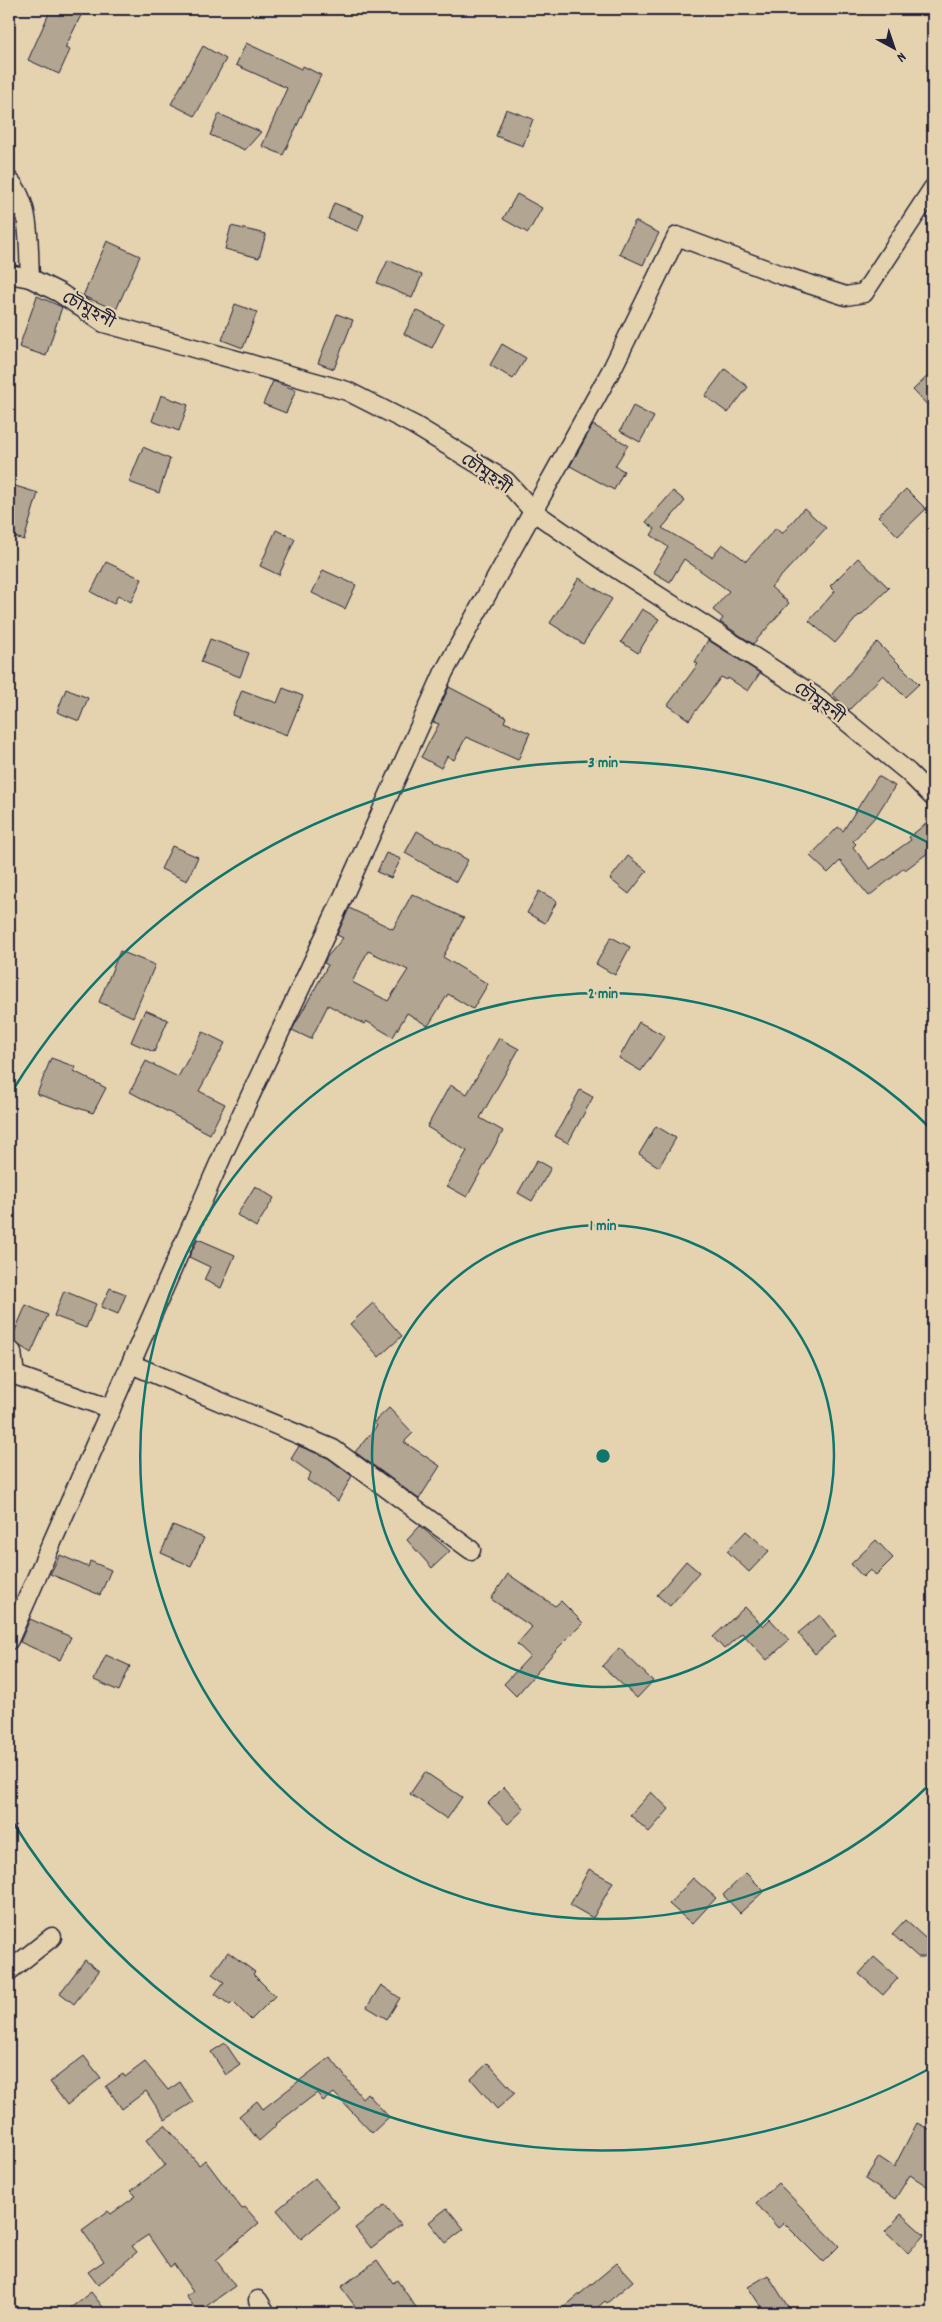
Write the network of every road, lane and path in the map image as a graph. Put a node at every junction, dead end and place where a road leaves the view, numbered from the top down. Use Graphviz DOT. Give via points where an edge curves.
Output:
graph roads {
  1 [pos="9,180"];
  2 [pos="933,188"];
  3 [pos="9,274"];
  4 [pos="30,278"];
  5 [pos="534,512"];
  6 [pos="933,797"];
  7 [pos="9,1350"];
  8 [pos="131,1364"];
  9 [pos="111,1409"];
  10 [pos="471,1550"];
  11 [pos="9,1640"];
  12 [pos="52,1937"];
  13 [pos="9,1971"];
  1 -- 4 [label="street" via="17,189 27,224"];
  2 -- 5 [label="street" via="864,293 846,296 677,236 613,367"];
  3 -- 4 [label="street, চৌমুহনী"];
  4 -- 5 [label="street, চৌমুহনী" via="60,293 104,323 347,392 414,425 506,482"];
  5 -- 6 [label="street, চৌমুহনী" via="818,698 908,772"];
  5 -- 8 [label="street" via="444,672 224,1152"];
  7 -- 9 [label="street" via="15,1375"];
  8 -- 9 [label="street"];
  8 -- 10 [label="street" via="332,1449"];
  9 -- 11 [label="street"];
  12 -- 13 [label="street"];
}
